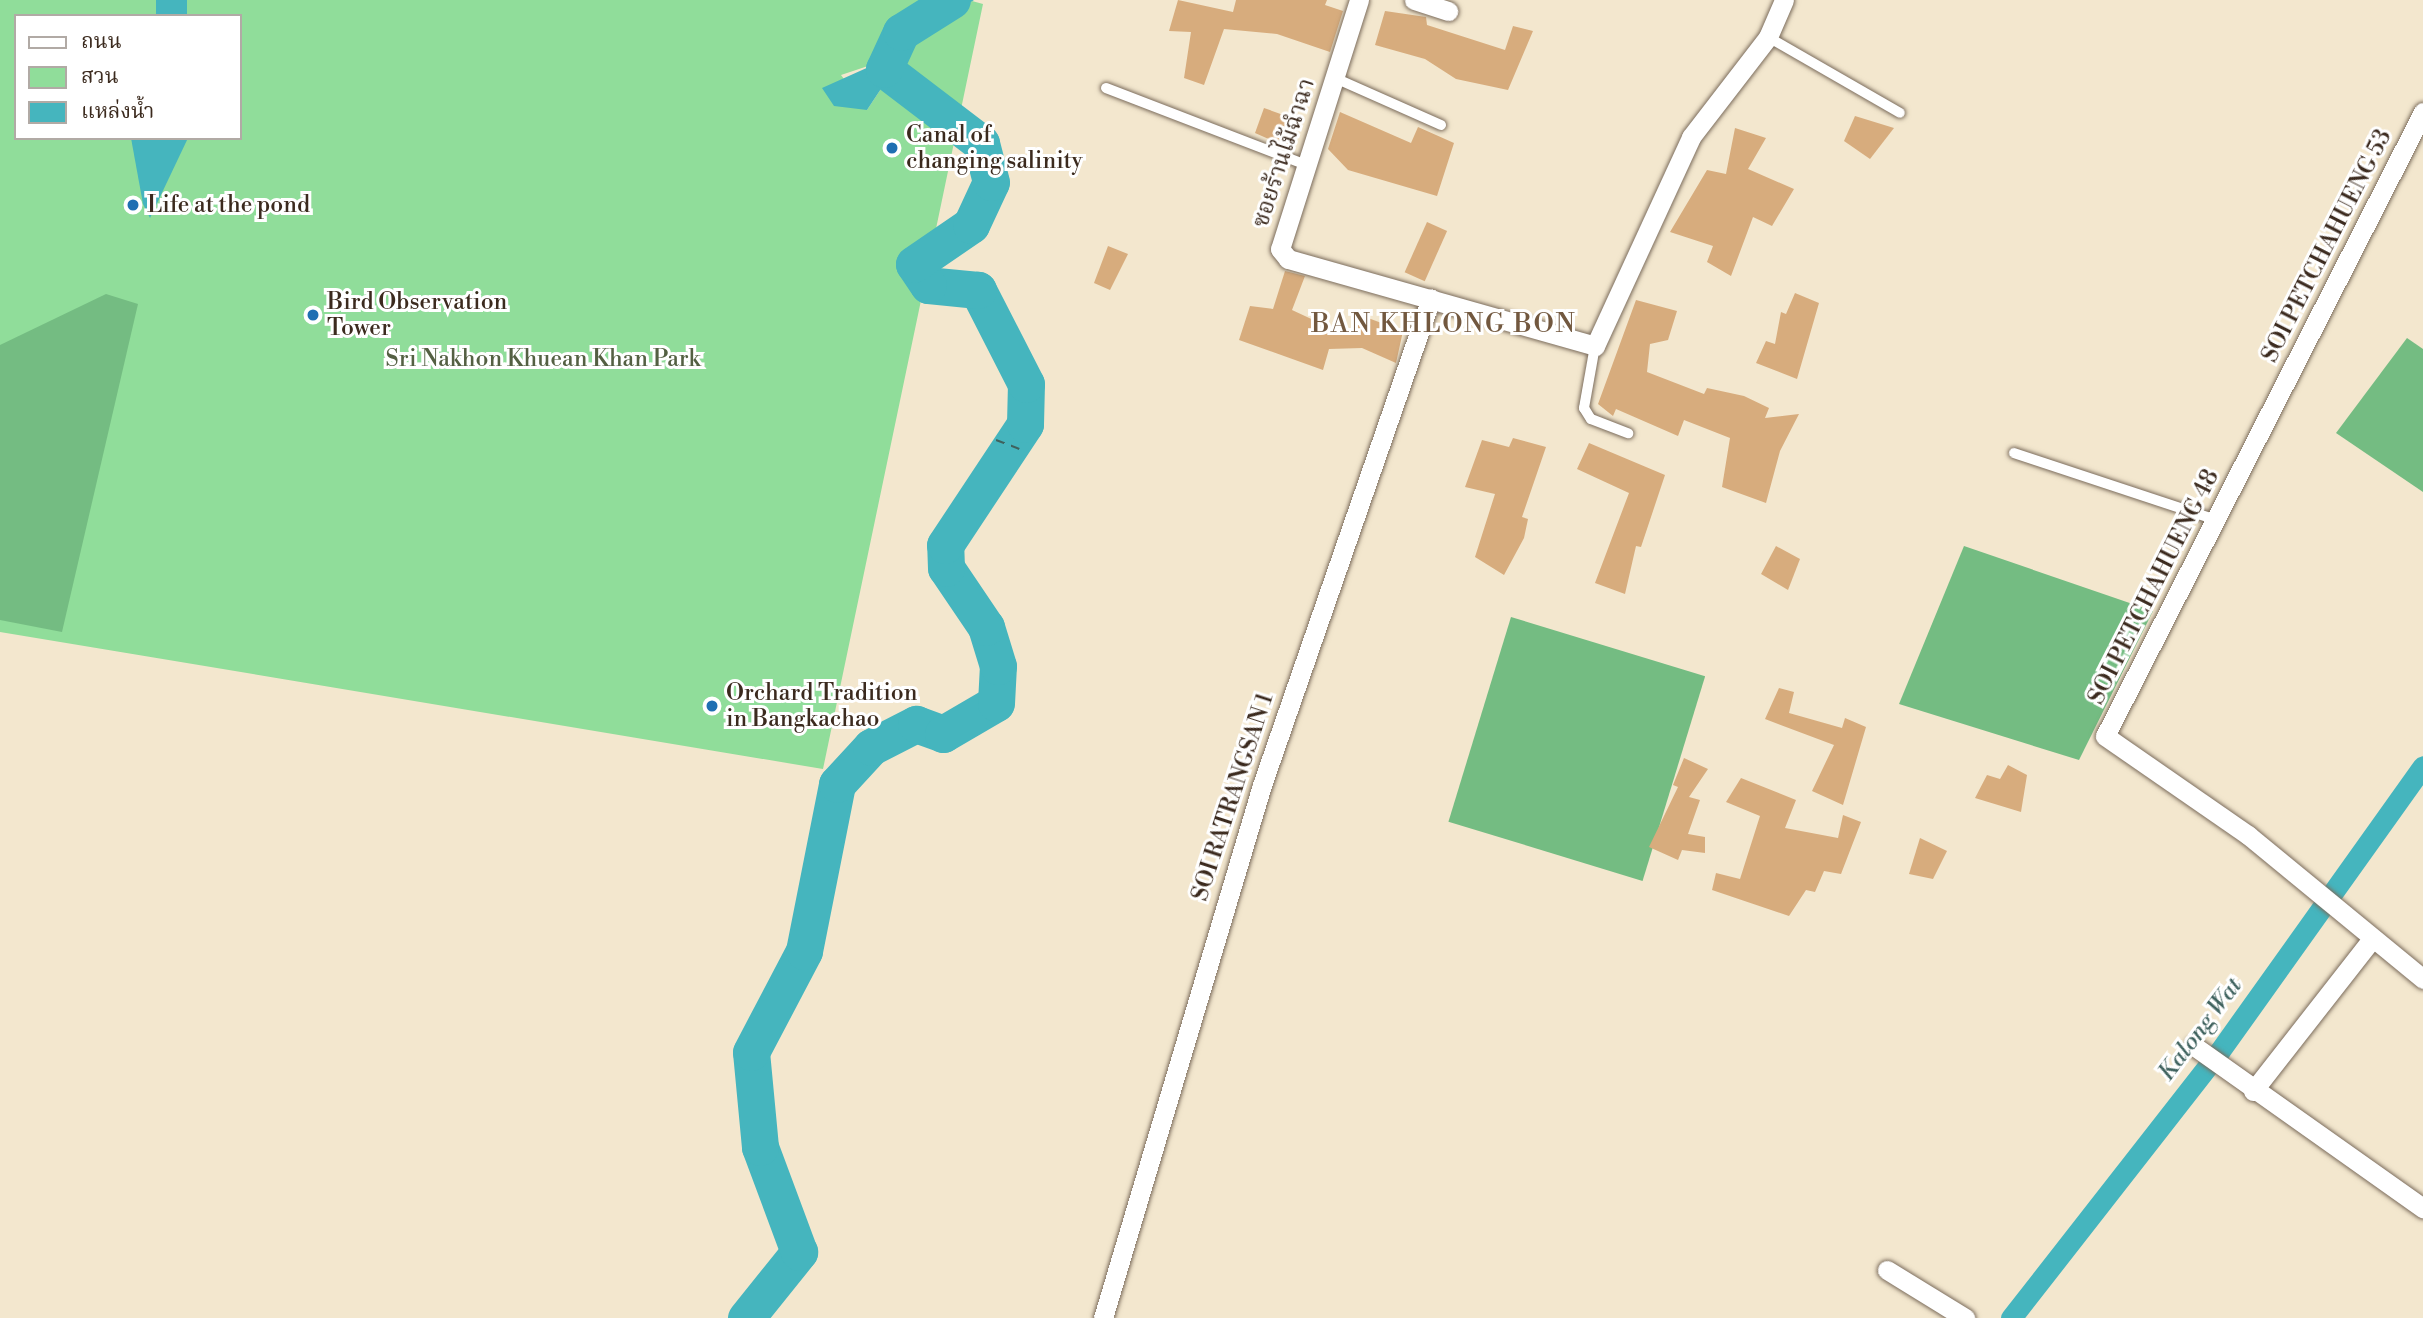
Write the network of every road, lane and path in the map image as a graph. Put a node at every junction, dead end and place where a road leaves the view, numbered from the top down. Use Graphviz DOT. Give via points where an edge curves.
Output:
graph roads {
  1 [pos="1359,0"];
  2 [pos="1415,0"];
  3 [pos="1784,0"];
  4 [pos="1448,11"];
  5 [pos="1768,37"];
  6 [pos="1335,78"];
  7 [pos="1106,88"];
  8 [pos="2423,112"];
  9 [pos="1900,113"];
  10 [pos="1441,125"];
  11 [pos="1308,166"];
  12 [pos="1431,298"];
  13 [pos="1595,346"];
  14 [pos="2275,403"];
  15 [pos="1628,433"];
  16 [pos="2014,453"];
  17 [pos="2218,520"];
  18 [pos="2370,941"];
  19 [pos="2423,979"];
  20 [pos="2194,1046"];
  21 [pos="2250,1089"];
  22 [pos="2423,1208"];
  23 [pos="1887,1270"];
  24 [pos="1103,1318"];
  25 [pos="1965,1318"];
  1 -- 6 [label="street, ซอยร้านไม้ฉำฉา"];
  2 -- 4 [label="street"];
  3 -- 5 [label="street"];
  5 -- 9 [label="lane"];
  5 -- 13 [label="street" via="1691,137"];
  6 -- 10 [label="lane"];
  6 -- 11 [label="street, ซอยร้านไม้ฉำฉา"];
  7 -- 11 [label="lane"];
  8 -- 14 [label="street, SOI PETCHAHUENG 53"];
  11 -- 12 [label="street, ซอยร้านไม้ฉำฉา" via="1279,237 1288,259"];
  12 -- 13 [label="street"];
  12 -- 24 [label="street, SOI RATRANGSAN 1" via="1262,785"];
  13 -- 15 [label="lane" via="1584,408 1591,419"];
  14 -- 17 [label="street, SOI PETCHAHUENG 48"];
  16 -- 17 [label="lane"];
  17 -- 18 [label="street, SOI PETCHAHUENG 48" via="2105,736 2248,835"];
  18 -- 19 [label="street, SOI PETCHAHUENG 48"];
  18 -- 21 [label="street"];
  20 -- 21 [label="street"];
  21 -- 22 [label="street"];
  23 -- 25 [label="street"];
}
